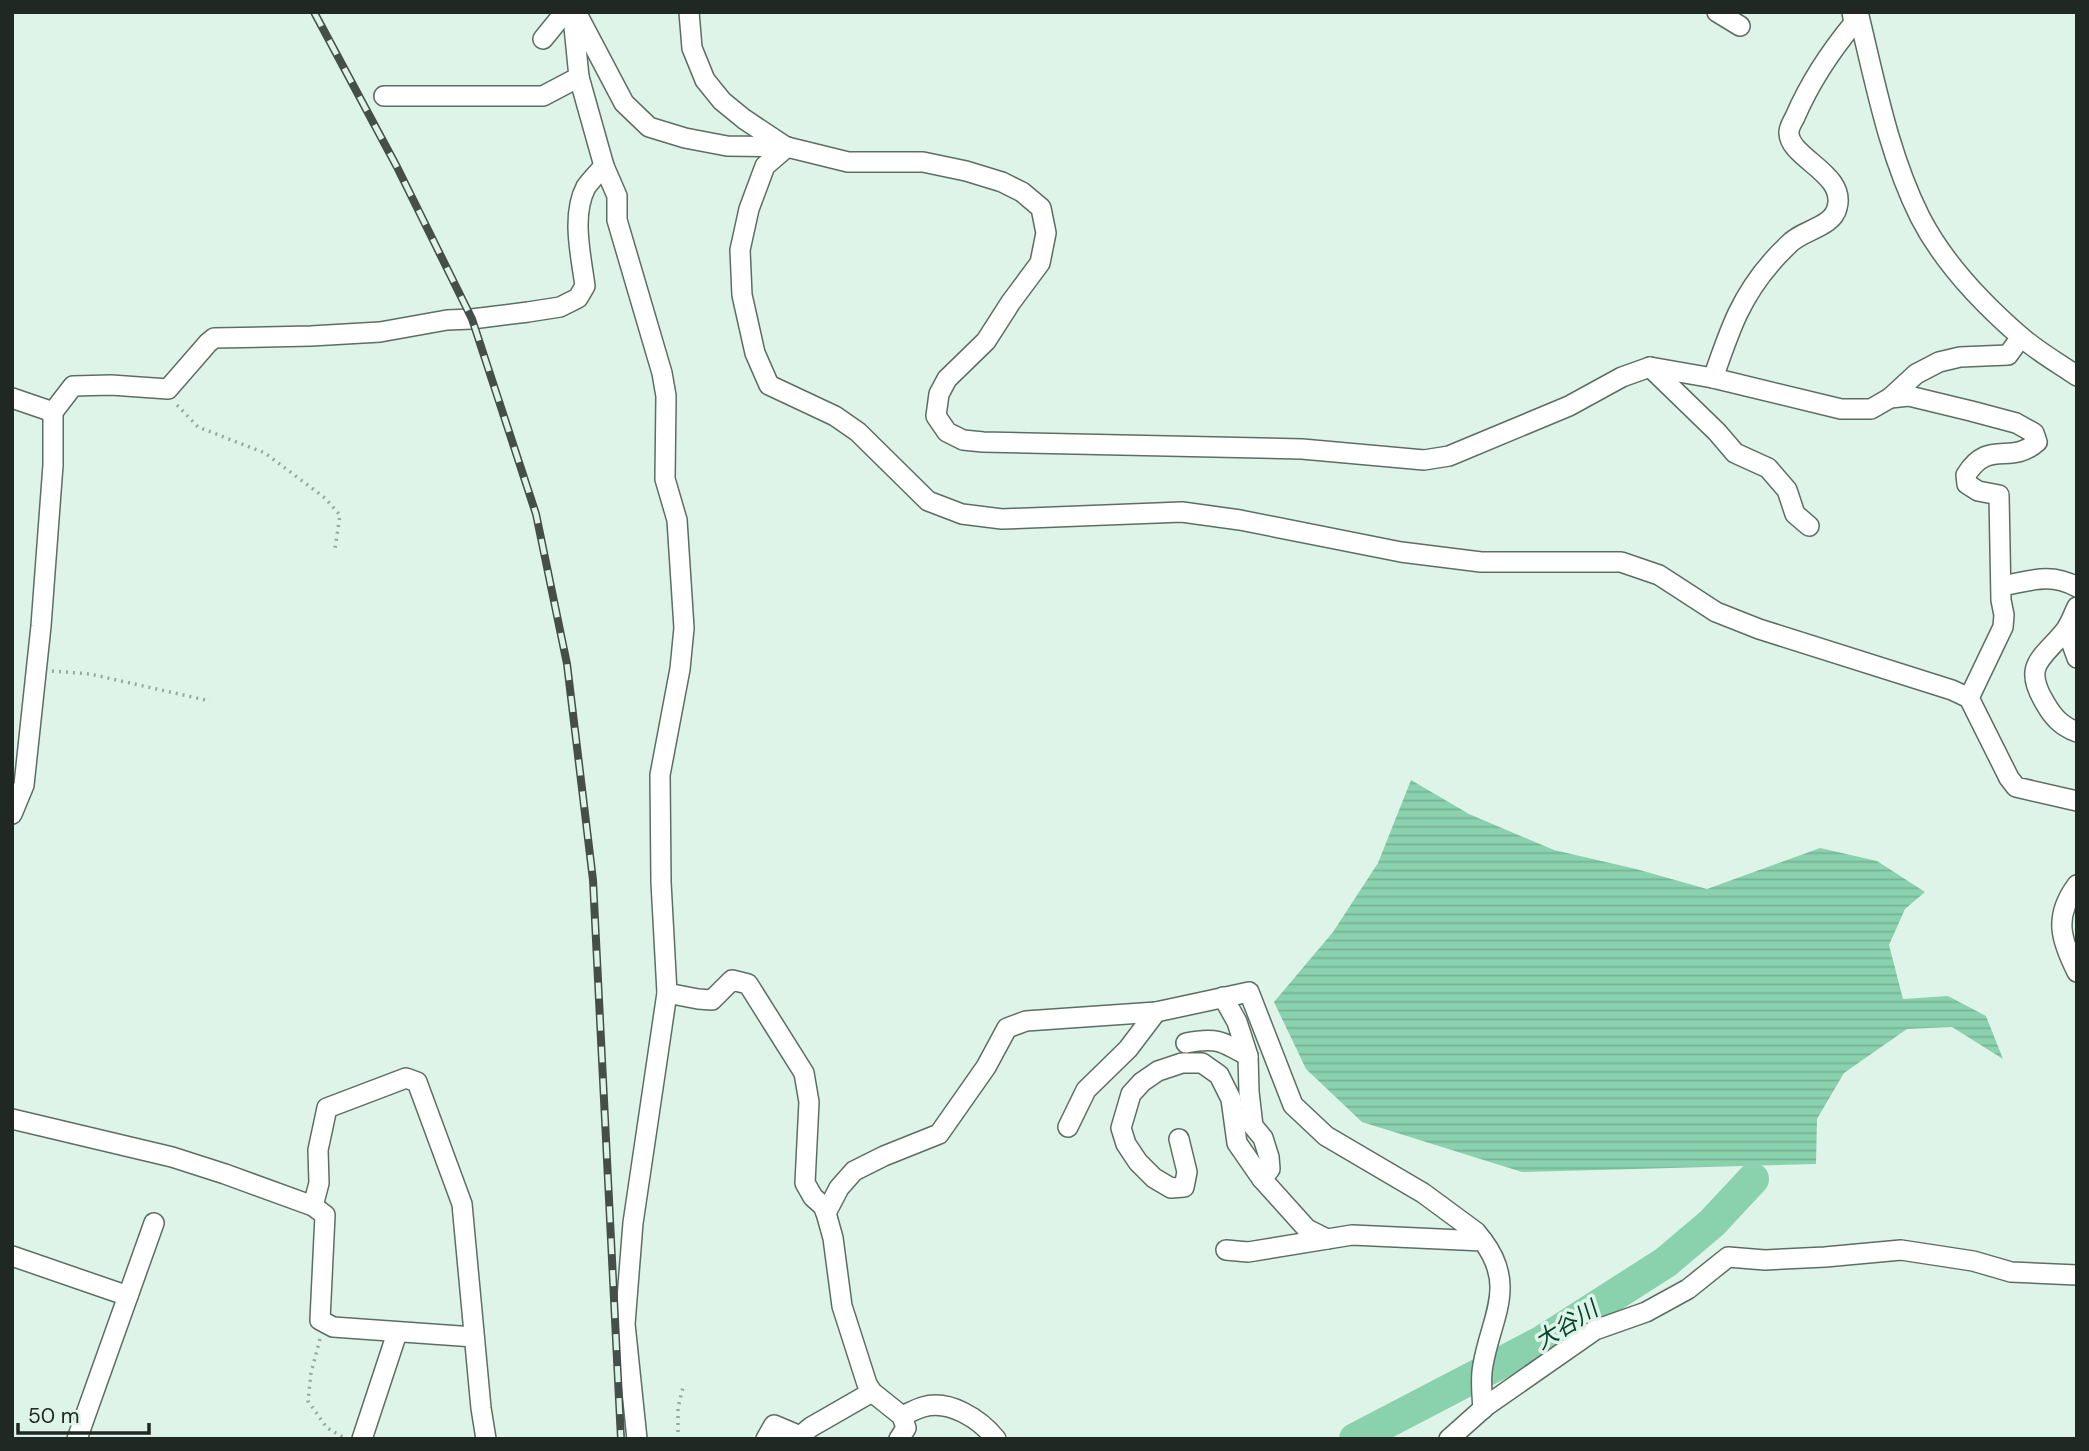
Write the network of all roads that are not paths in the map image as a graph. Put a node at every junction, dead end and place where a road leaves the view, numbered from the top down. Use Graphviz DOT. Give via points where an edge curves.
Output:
graph roads {
  1 [pos="565,12"];
  2 [pos="574,12"];
  3 [pos="689,12"];
  4 [pos="1717,12"];
  5 [pos="1837,12"];
  6 [pos="1855,16"];
  7 [pos="1740,26"];
  8 [pos="542,39"];
  9 [pos="579,77"];
  10 [pos="384,96"];
  11 [pos="787,147"];
  12 [pos="604,166"];
  13 [pos="2021,337"];
  14 [pos="2008,355"];
  15 [pos="2053,359"];
  16 [pos="1650,367"];
  17 [pos="2077,376"];
  18 [pos="1713,378"];
  19 [pos="12,398"];
  20 [pos="1889,398"];
  21 [pos="53,412"];
  22 [pos="1810,526"];
  23 [pos="2001,586"];
  24 [pos="2077,587"];
  25 [pos="2077,607"];
  26 [pos="2067,630"];
  27 [pos="2077,658"];
  28 [pos="1969,698"];
  29 [pos="2077,732"];
  30 [pos="2077,801"];
  31 [pos="12,814"];
  32 [pos="2077,885"];
  33 [pos="2077,972"];
  34 [pos="667,993"];
  35 [pos="1223,997"];
  36 [pos="1156,1012"];
  37 [pos="1186,1043"];
  38 [pos="1248,1056"];
  39 [pos="12,1119"];
  40 [pos="1069,1127"];
  41 [pos="1179,1139"];
  42 [pos="1262,1179"];
  43 [pos="313,1206"];
  44 [pos="826,1213"];
  45 [pos="154,1223"];
  46 [pos="1327,1239"];
  47 [pos="1483,1241"];
  48 [pos="1226,1250"];
  49 [pos="12,1256"];
  50 [pos="2077,1275"];
  51 [pos="128,1296"];
  52 [pos="397,1333"];
  53 [pos="474,1337"];
  54 [pos="872,1392"];
  55 [pos="1483,1409"];
  56 [pos="902,1416"];
  57 [pos="77,1439"];
  58 [pos="362,1439"];
  59 [pos="486,1439"];
  60 [pos="637,1439"];
  61 [pos="765,1439"];
  62 [pos="899,1439"];
  63 [pos="996,1439"];
  64 [pos="1449,1439"];
  1 -- 8 [label="street"];
  2 -- 9 [label="street"];
  2 -- 11 [label="street" via="624,103 649,127 727,146"];
  3 -- 11 [label="street" via="692,48 705,80 729,107"];
  4 -- 7 [label="street"];
  5 -- 6 [label="street"];
  6 -- 13 [label="street" via="1901,173 1921,219 1951,264"];
  6 -- 18 [label="street" via="1804,97 1789,131 1794,147 1819,167 1838,193 1837,209 1831,220 1790,242 1761,274 1738,312"];
  9 -- 10 [label="street" via="543,96"];
  9 -- 12 [label="street"];
  11 -- 16 [label="street" via="848,162 923,162 966,171 1002,182 1041,208 1046,233 1040,263 986,341 947,379 939,394 936,416 947,432 963,440 1303,449 1424,460 1449,456"];
  11 -- 28 [label="street" via="765,166 740,250 742,295 755,353 769,385 858,432 928,501 962,514 1002,519 1182,512 1481,562 1621,562 1659,575 1716,612 1748,625"];
  12 -- 21 [label="street" via="586,187 579,213 585,286 578,298 560,307 380,332 214,338 168,389 73,386"];
  12 -- 34 [label="street" via="617,196 617,219 662,373 665,479 677,520 682,585 680,669 660,775"];
  13 -- 14 [label="street"];
  13 -- 15 [label="street"];
  14 -- 15 [label="street"];
  14 -- 20 [label="street" via="1939,362 1916,374"];
  15 -- 17 [label="street"];
  16 -- 18 [label="street"];
  16 -- 22 [label="street" via="1735,453 1768,468 1787,490 1795,514"];
  18 -- 20 [label="street" via="1841,409 1871,409"];
  19 -- 21 [label="street"];
  20 -- 23 [label="street" via="1909,396 2016,423 2034,433 2038,442 2030,449 1983,456 1966,475 1967,484 1978,491 1999,495"];
  21 -- 31 [label="street" via="41,626 24,785"];
  23 -- 24 [label="street" via="2049,578"];
  23 -- 28 [label="street" via="2003,627"];
  25 -- 26 [label="street"];
  26 -- 27 [label="street"];
  26 -- 29 [label="street" via="2038,659 2035,674 2037,690 2053,717"];
  28 -- 30 [label="street" via="2016,787"];
  32 -- 33 [label="street" via="2064,910 2061,936"];
  34 -- 44 [label="street" via="712,1000 732,980 748,984 804,1073 808,1102 805,1183"];
  34 -- 60 [label="street" via="633,1223 625,1324"];
  35 -- 36 [label="street"];
  35 -- 38 [label="street"];
  35 -- 47 [label="street" via="1249,992 1293,1105 1326,1136 1423,1193"];
  36 -- 40 [label="street" via="1128,1049 1086,1090"];
  36 -- 44 [label="street" via="1026,1021 1007,1028 939,1135 853,1171"];
  37 -- 38 [label="street" via="1224,1042"];
  38 -- 42 [label="street" via="1254,1126 1264,1138 1269,1157 1270,1169"];
  39 -- 43 [label="street" via="172,1157"];
  41 -- 42 [label="street" via="1187,1172 1184,1187 1171,1188 1138,1163 1126,1144 1121,1128 1125,1109 1131,1094 1158,1071 1182,1063 1202,1063 1219,1075 1231,1099 1237,1143"];
  42 -- 46 [label="street" via="1307,1229"];
  43 -- 52 [label="street" via="324,1214 320,1320 333,1327"];
  43 -- 53 [label="street" via="327,1108 406,1078 417,1082 462,1204"];
  44 -- 54 [label="street" via="842,1306"];
  45 -- 51 [label="street"];
  46 -- 47 [label="street"];
  46 -- 48 [label="street" via="1248,1252"];
  47 -- 55 [label="street" via="1497,1263 1501,1287 1482,1368"];
  49 -- 51 [label="street"];
  50 -- 55 [label="street" via="2011,1272 1901,1250 1765,1260 1728,1257 1688,1289 1646,1312 1595,1330"];
  51 -- 57 [label="street"];
  52 -- 53 [label="street"];
  52 -- 58 [label="street"];
  53 -- 59 [label="street"];
  54 -- 56 [label="street"];
  54 -- 61 [label="street" via="800,1436 774,1425"];
  55 -- 64 [label="street"];
  56 -- 62 [label="street" via="906,1428"];
  56 -- 63 [label="street" via="938,1405 960,1411"];
}
